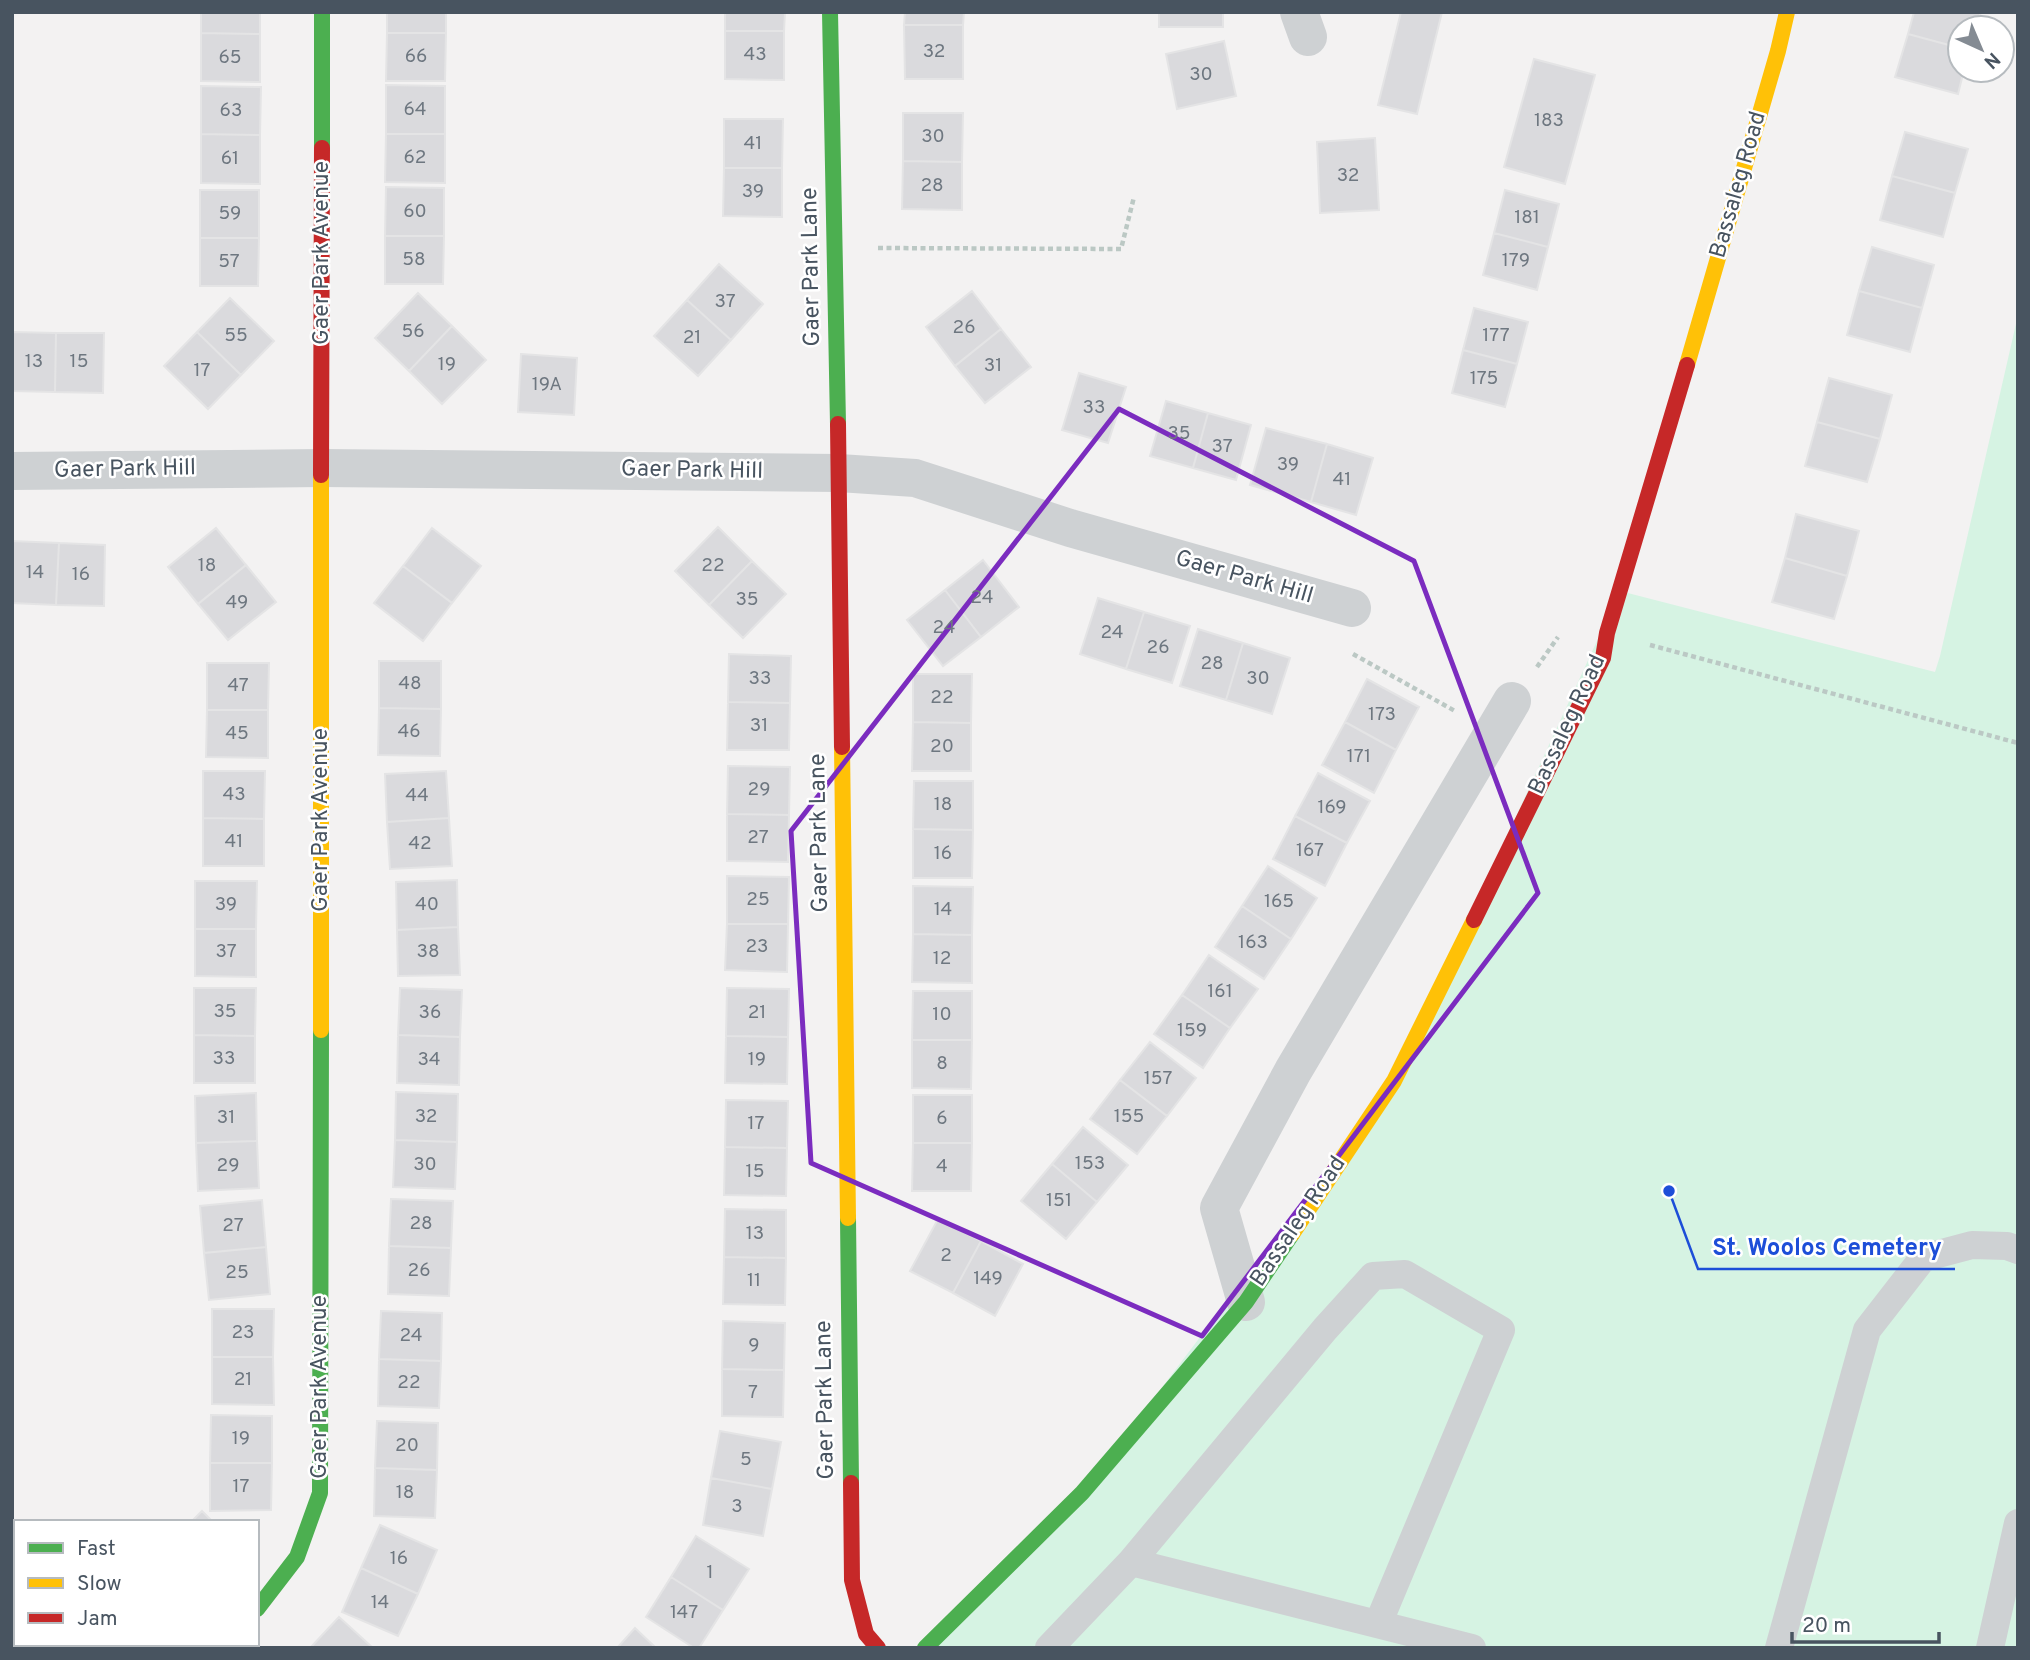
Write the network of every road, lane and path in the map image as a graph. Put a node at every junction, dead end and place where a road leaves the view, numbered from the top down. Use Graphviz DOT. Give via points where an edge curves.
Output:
graph roads {
  1 [pos="322,12"];
  2 [pos="830,12"];
  3 [pos="1787,12"];
  4 [pos="1134,197"];
  5 [pos="835,248"];
  6 [pos="322,468"];
  7 [pos="12,471"];
  8 [pos="839,473"];
  9 [pos="1352,608"];
  10 [pos="1607,633"];
  11 [pos="1502,716"];
  12 [pos="2018,743"];
  13 [pos="2018,1250"];
  14 [pos="1246,1302"];
  15 [pos="2018,1522"];
  16 [pos="1131,1562"];
  17 [pos="259,1606"];
  18 [pos="1378,1624"];
  19 [pos="878,1648"];
  20 [pos="925,1648"];
  21 [pos="1049,1648"];
  22 [pos="1472,1648"];
  23 [pos="1779,1648"];
  24 [pos="1990,1648"];
  1 -- 6 [label="street, Gaer Park Avenue"];
  2 -- 5 [label="street, Gaer Park Lane"];
  3 -- 10 [label="street, Bassaleg Road"];
  4 -- 5 [label="path" via="1121,249"];
  5 -- 8 [label="street, Gaer Park Lane"];
  6 -- 7 [label="street, Gaer Park Hill"];
  6 -- 8 [label="street, Gaer Park Hill"];
  6 -- 17 [label="street, Gaer Park Avenue" via="320,1493 297,1558"];
  8 -- 9 [label="street, Gaer Park Hill" via="915,478 1070,528"];
  8 -- 19 [label="street, Gaer Park Lane" via="852,1580 866,1634"];
  9 -- 11 [label="path" via="1341,648"];
  10 -- 12 [label="path"];
  10 -- 14 [label="street, Bassaleg Road" via="1602,658 1394,1081"];
  11 -- 14 [label="street, Bassaleg Road" via="1293,1071 1219,1209"];
  13 -- 23 [label="lane" via="2007,1245 1972,1245 1923,1258 1867,1330"];
  14 -- 20 [label="street, Bassaleg Road" via="1082,1493"];
  15 -- 24 [label="lane"];
  16 -- 18 [label="lane"];
  16 -- 18 [label="lane" via="1373,1276 1405,1275 1501,1330"];
  16 -- 21 [label="lane"];
  18 -- 22 [label="lane"];
}
